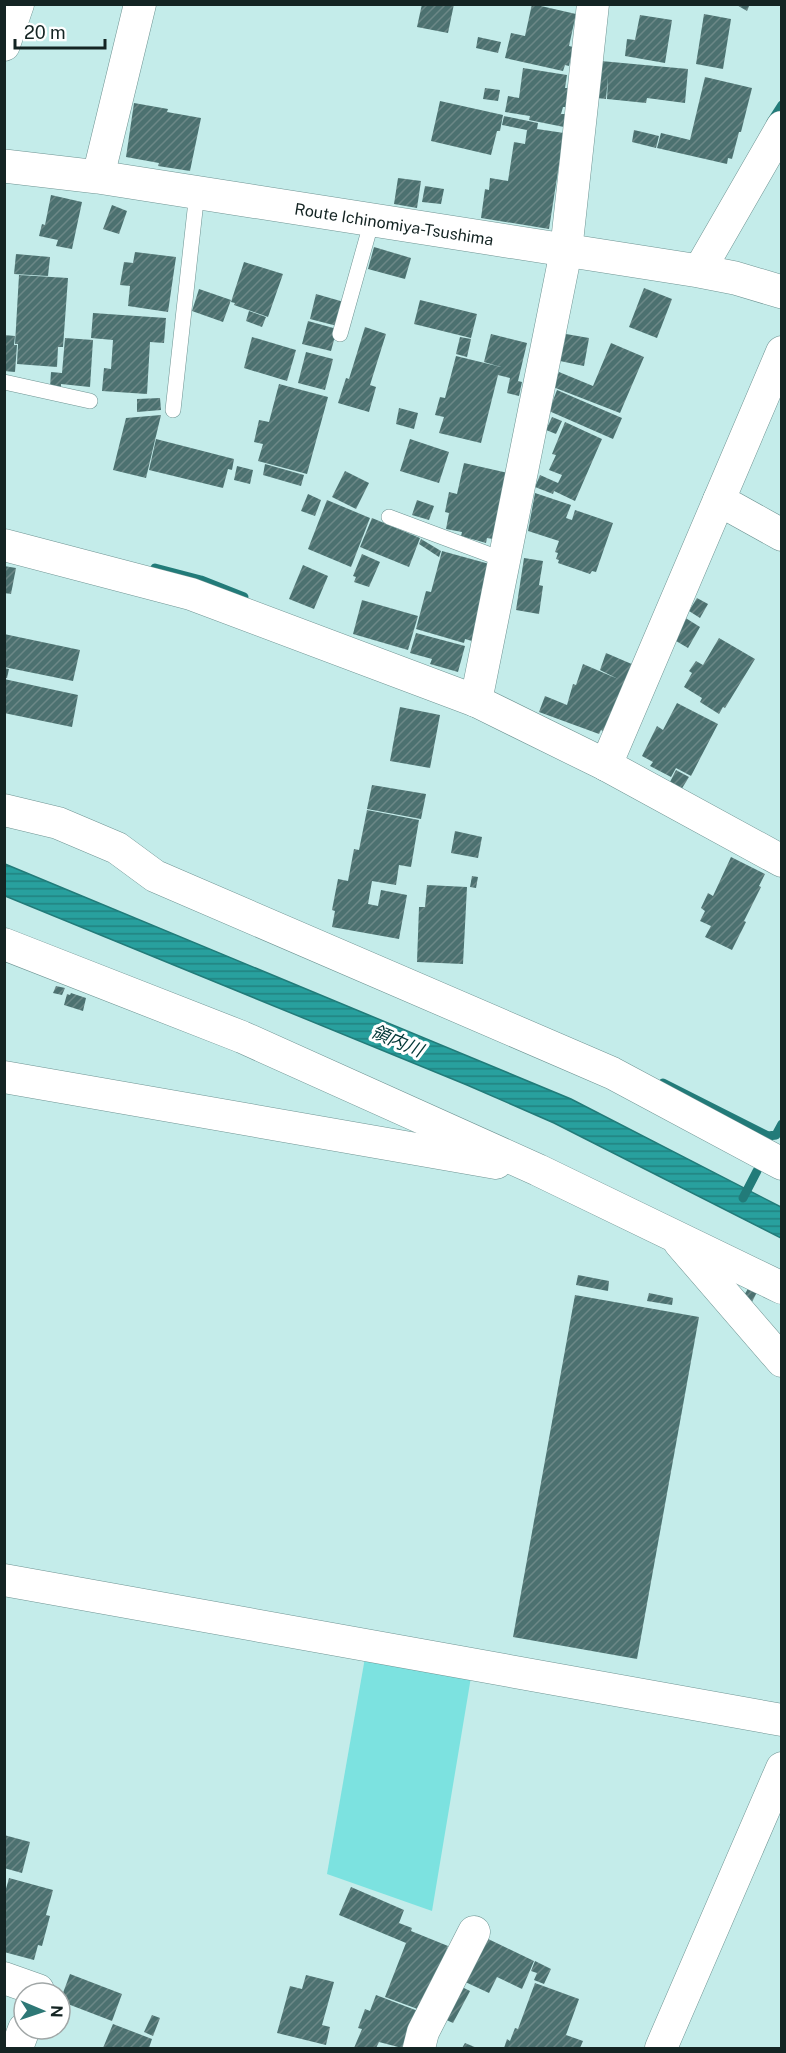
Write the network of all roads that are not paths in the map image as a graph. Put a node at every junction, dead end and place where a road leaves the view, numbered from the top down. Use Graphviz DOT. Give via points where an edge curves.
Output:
graph roads {
  1 [pos="18,4"];
  2 [pos="140,4"];
  3 [pos="593,4"];
  4 [pos="4,45"];
  5 [pos="782,127"];
  6 [pos="4,166"];
  7 [pos="98,177"];
  8 [pos="197,192"];
  9 [pos="372,220"];
  10 [pos="566,250"];
  11 [pos="699,271"];
  12 [pos="782,292"];
  13 [pos="340,334"];
  14 [pos="782,352"];
  15 [pos="4,382"];
  16 [pos="90,401"];
  17 [pos="173,410"];
  18 [pos="719,500"];
  19 [pos="389,517"];
  20 [pos="782,535"];
  21 [pos="4,544"];
  22 [pos="504,560"];
  23 [pos="476,701"];
  24 [pos="606,765"];
  25 [pos="4,810"];
  26 [pos="782,861"];
  27 [pos="4,944"];
  28 [pos="4,1077"];
  29 [pos="782,1164"];
  30 [pos="538,1170"];
  31 [pos="673,1234"];
  32 [pos="782,1288"];
  33 [pos="782,1361"];
  34 [pos="4,1580"];
  35 [pos="782,1720"];
  36 [pos="782,1768"];
  37 [pos="474,1932"];
  38 [pos="419,2049"];
  39 [pos="661,2049"];
  1 -- 4 [label="street"];
  2 -- 7 [label="street"];
  3 -- 10 [label="street"];
  5 -- 11 [label="street"];
  6 -- 7 [label="main road, Route Ichinomiya-Tsushima"];
  7 -- 8 [label="main road, Route Ichinomiya-Tsushima"];
  8 -- 9 [label="main road, Route Ichinomiya-Tsushima"];
  8 -- 17 [label="lane"];
  9 -- 10 [label="main road, Route Ichinomiya-Tsushima"];
  9 -- 13 [label="lane"];
  10 -- 11 [label="main road, Route Ichinomiya-Tsushima"];
  10 -- 22 [label="street"];
  11 -- 12 [label="main road, Route Ichinomiya-Tsushima"];
  14 -- 18 [label="street"];
  15 -- 16 [label="lane"];
  18 -- 20 [label="street"];
  18 -- 24 [label="street"];
  19 -- 22 [label="lane"];
  21 -- 23 [label="street" via="191,594"];
  22 -- 23 [label="street"];
  23 -- 24 [label="street"];
  24 -- 26 [label="street"];
  25 -- 29 [label="street" via="58,823 117,848 155,876 612,1073"];
  27 -- 30 [label="street" via="242,1037"];
  28 -- 30 [label="street"];
  30 -- 31 [label="street"];
  31 -- 32 [label="street"];
  31 -- 33 [label="street"];
  34 -- 35 [label="street"];
  36 -- 39 [label="street"];
  37 -- 38 [label="street" via="423,2032"];
}
